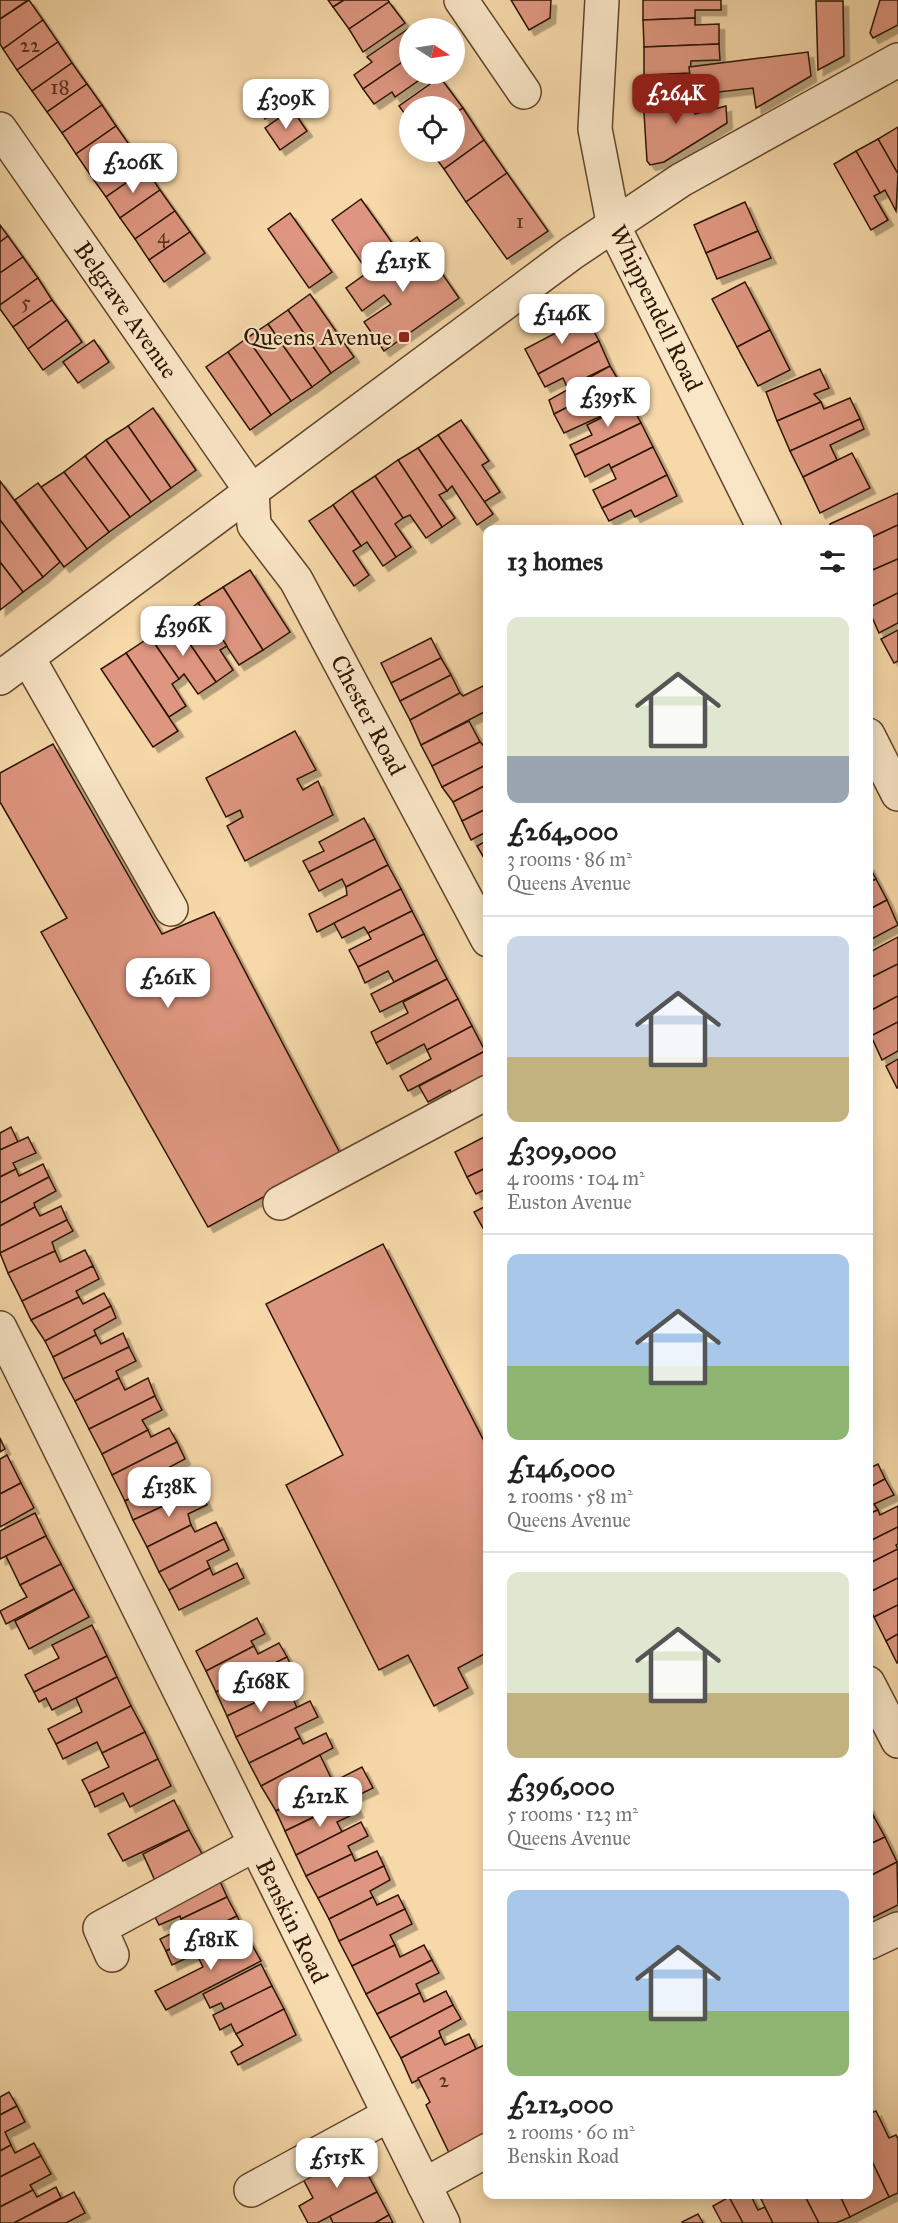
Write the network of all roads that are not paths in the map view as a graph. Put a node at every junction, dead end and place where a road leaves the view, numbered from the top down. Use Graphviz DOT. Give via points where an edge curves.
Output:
graph roads {
  1 [pos="461,0"];
  2 [pos="602,0"];
  3 [pos="898,60"];
  4 [pos="524,92"];
  5 [pos="0,129"];
  6 [pos="614,227"];
  7 [pos="252,492"];
  8 [pos="763,525"];
  9 [pos="28,658"];
  10 [pos="0,678"];
  11 [pos="873,745"];
  12 [pos="898,794"];
  13 [pos="171,909"];
  14 [pos="483,931"];
  15 [pos="483,1095"];
  16 [pos="280,1203"];
  17 [pos="0,1328"];
  18 [pos="873,1693"];
  19 [pos="898,1741"];
  20 [pos="254,1845"];
  21 [pos="898,1929"];
  22 [pos="873,1941"];
  23 [pos="112,1955"];
  24 [pos="389,2115"];
  25 [pos="483,2153"];
  26 [pos="424,2185"];
  27 [pos="251,2190"];
  28 [pos="443,2223"];
  1 -- 4 [label="street"];
  2 -- 6 [label="street, Whippendell Road" via="595,129"];
  3 -- 6 [label="street" via="714,160"];
  5 -- 7 [label="street, Belgrave Avenue"];
  6 -- 7 [label="street" via="543,274"];
  6 -- 8 [label="street, Whippendell Road"];
  7 -- 9 [label="street"];
  7 -- 14 [label="street, Chester Road" via="254,525 296,580"];
  9 -- 10 [label="street"];
  9 -- 13 [label="street"];
  11 -- 12 [label="street"];
  15 -- 16 [label="street"];
  17 -- 20 [label="street, Benskin Road"];
  18 -- 19 [label="street"];
  20 -- 23 [label="street" via="100,1928"];
  20 -- 24 [label="street, Benskin Road"];
  21 -- 22 [label="street"];
  24 -- 26 [label="street, Benskin Road"];
  24 -- 27 [label="street"];
  25 -- 26 [label="street"];
  26 -- 28 [label="street, Benskin Road"];
}
